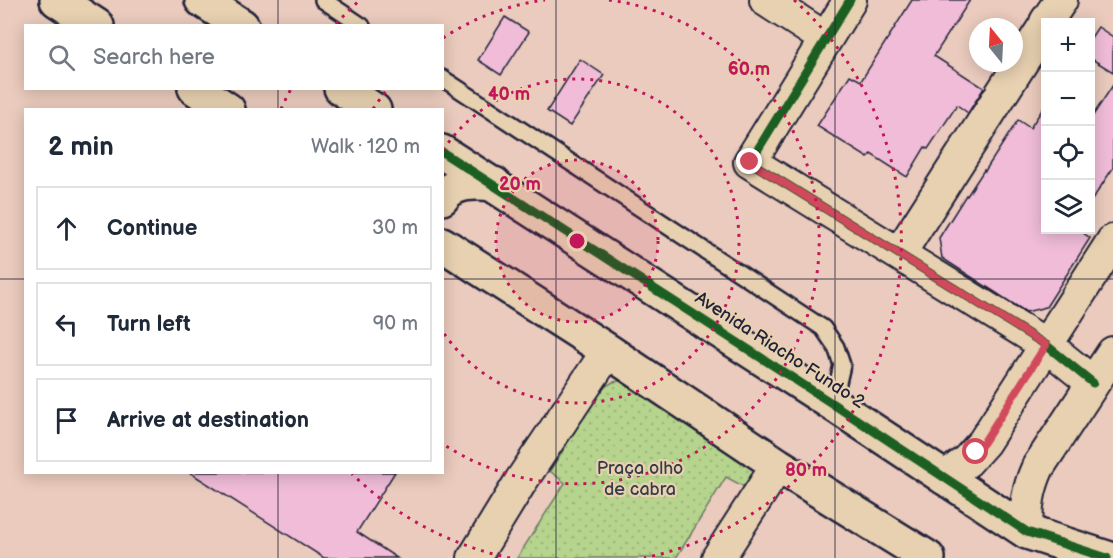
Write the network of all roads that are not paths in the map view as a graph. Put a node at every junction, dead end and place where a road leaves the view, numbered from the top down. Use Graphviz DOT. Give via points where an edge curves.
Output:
graph roads {
  1 [pos="57,0"];
  2 [pos="202,0"];
  3 [pos="323,0"];
  4 [pos="766,0"];
  5 [pos="850,0"];
  6 [pos="1061,0"];
  7 [pos="1049,18"];
  8 [pos="94,24"];
  9 [pos="239,24"];
  10 [pos="359,24"];
  11 [pos="1041,31"];
  12 [pos="826,39"];
  13 [pos="444,79"];
  14 [pos="198,90"];
  15 [pos="344,90"];
  16 [pos="225,108"];
  17 [pos="372,108"];
  18 [pos="444,153"];
  19 [pos="494,184"];
  20 [pos="444,196"];
  21 [pos="1113,241"];
  22 [pos="445,243"];
  23 [pos="899,254"];
  24 [pos="1046,345"];
  25 [pos="608,351"];
  26 [pos="1113,352"];
  27 [pos="1093,383"];
  28 [pos="833,404"];
  29 [pos="778,465"];
  30 [pos="944,478"];
  31 [pos="1027,532"];
  32 [pos="474,558"];
  33 [pos="718,558"];
  34 [pos="928,558"];
  35 [pos="1107,558"];
  1 -- 8 [label="street"];
  2 -- 9 [label="street"];
  3 -- 10 [label="lane"];
  4 -- 12 [label="street"];
  5 -- 12 [label="street"];
  6 -- 7 [label="street"];
  11 -- 23 [label="street"];
  12 -- 23 [label="street" via="750,162"];
  13 -- 28 [label="lane" via="823,328 837,347 842,365"];
  14 -- 16 [label="street"];
  15 -- 17 [label="street"];
  18 -- 19 [label="street, Avenida Riacho Fundo 2"];
  19 -- 20 [label="street" via="474,182 457,186"];
  19 -- 28 [label="street, Avenida Riacho Fundo 2"];
  21 -- 24 [label="street"];
  22 -- 25 [label="street"];
  23 -- 24 [label="street"];
  24 -- 27 [label="street"];
  24 -- 30 [label="street" via="984,442"];
  25 -- 29 [label="street"];
  25 -- 32 [label="street"];
  26 -- 27 [label="street"];
  27 -- 31 [label="street" via="1034,475 1027,499"];
  28 -- 30 [label="street, Avenida Riacho Fundo 2"];
  29 -- 33 [label="street"];
  29 -- 34 [label="street"];
  30 -- 31 [label="street, Avenida Riacho Fundo 2"];
  31 -- 35 [label="street, Avenida Riacho Fundo 2"];
}
